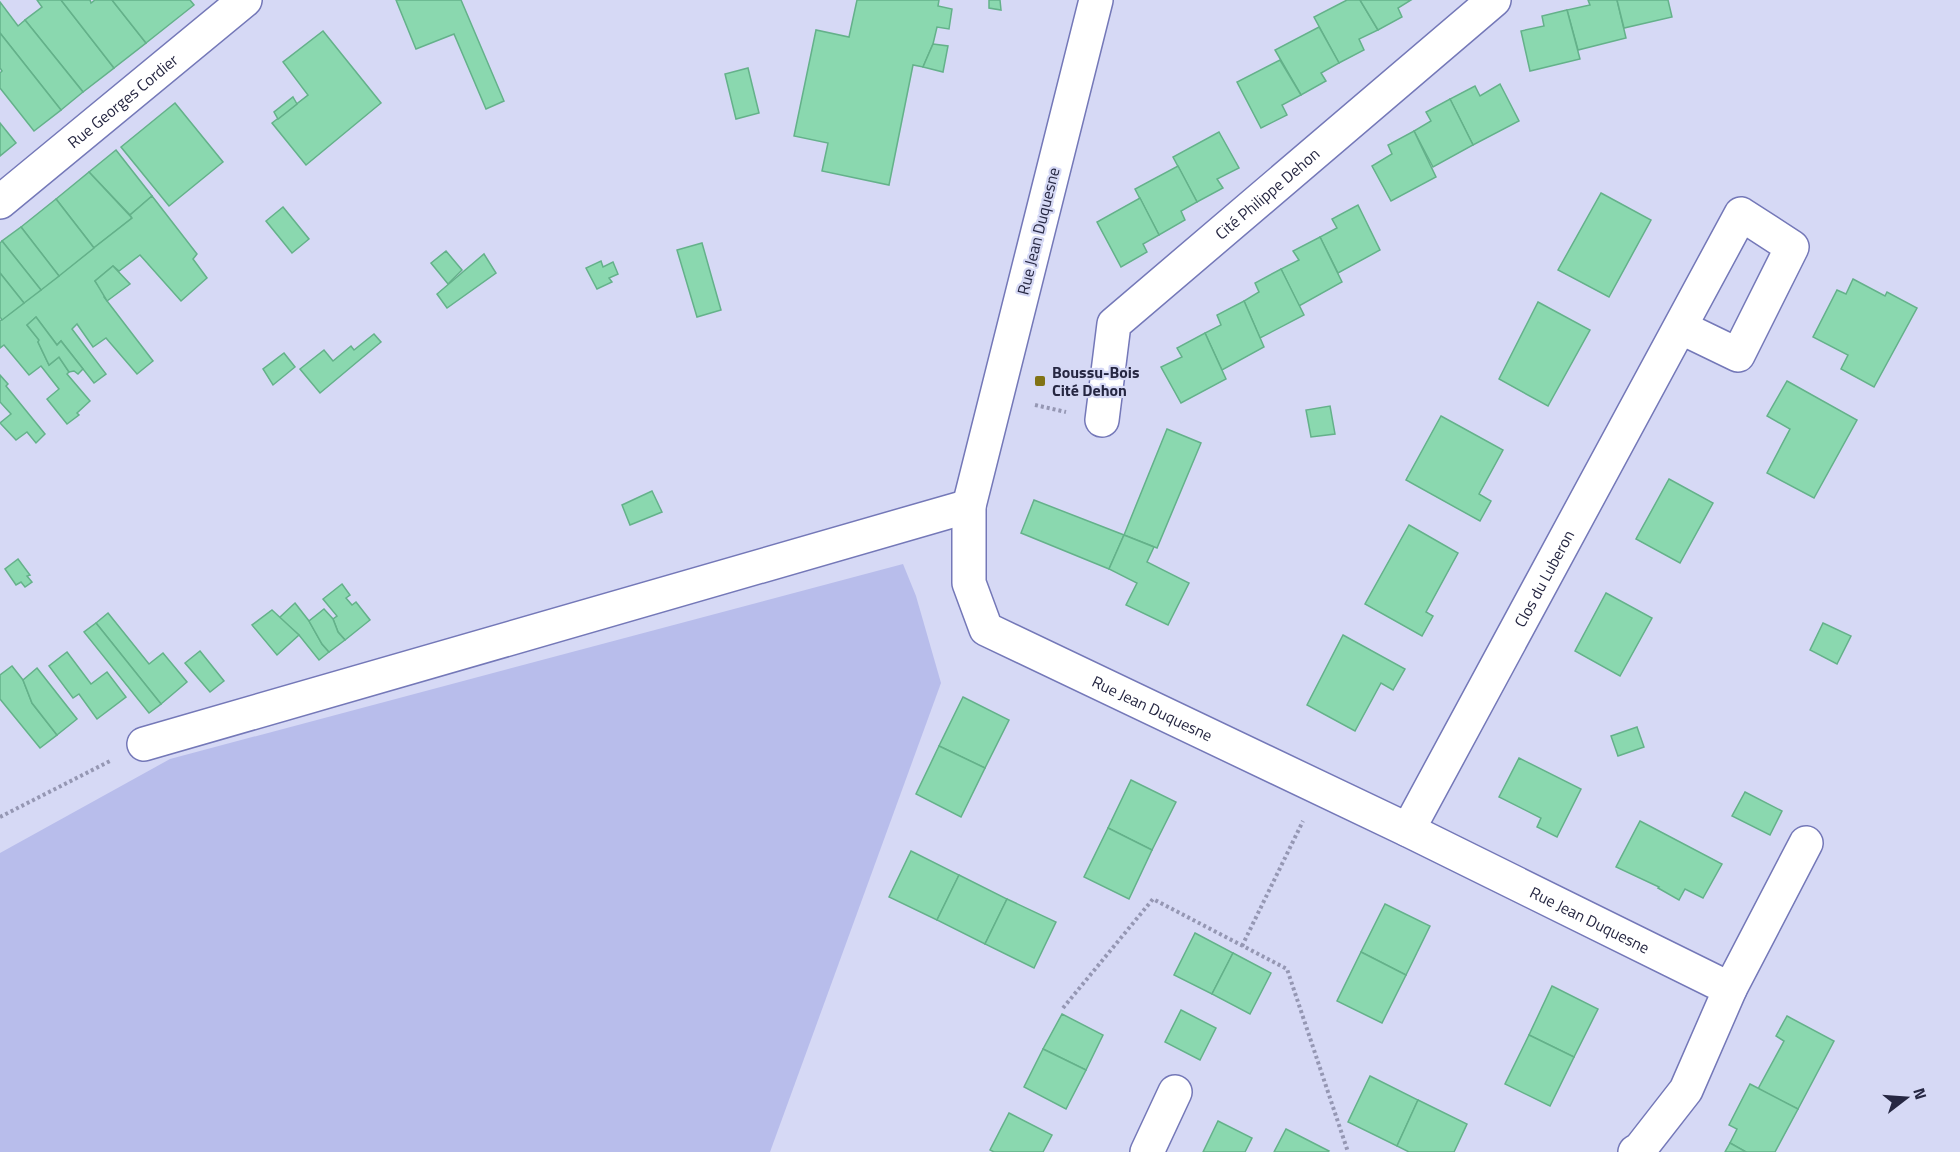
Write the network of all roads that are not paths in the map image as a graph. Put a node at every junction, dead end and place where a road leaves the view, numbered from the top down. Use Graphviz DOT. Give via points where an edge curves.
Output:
graph roads {
  1 [pos="245,0"];
  2 [pos="1096,0"];
  3 [pos="1494,0"];
  4 [pos="0,202"];
  5 [pos="1680,327"];
  6 [pos="1102,420"];
  7 [pos="969,506"];
  8 [pos="144,744"];
  9 [pos="1408,830"];
  10 [pos="1806,843"];
  11 [pos="1730,989"];
  12 [pos="1175,1092"];
  13 [pos="1147,1152"];
  14 [pos="1635,1152"];
  1 -- 4 [label="street, Rue Georges Cordier"];
  2 -- 7 [label="street, Rue Jean Duquesne"];
  3 -- 6 [label="street, Cité Philippe Dehon" via="1114,324"];
  5 -- 9 [label="street, Clos du Luberon"];
  7 -- 8 [label="street"];
  7 -- 9 [label="street, Rue Jean Duquesne" via="969,583 986,629"];
  9 -- 11 [label="street, Rue Jean Duquesne"];
  10 -- 11 [label="street"];
  11 -- 14 [label="street" via="1686,1090"];
  12 -- 13 [label="street"];
}
